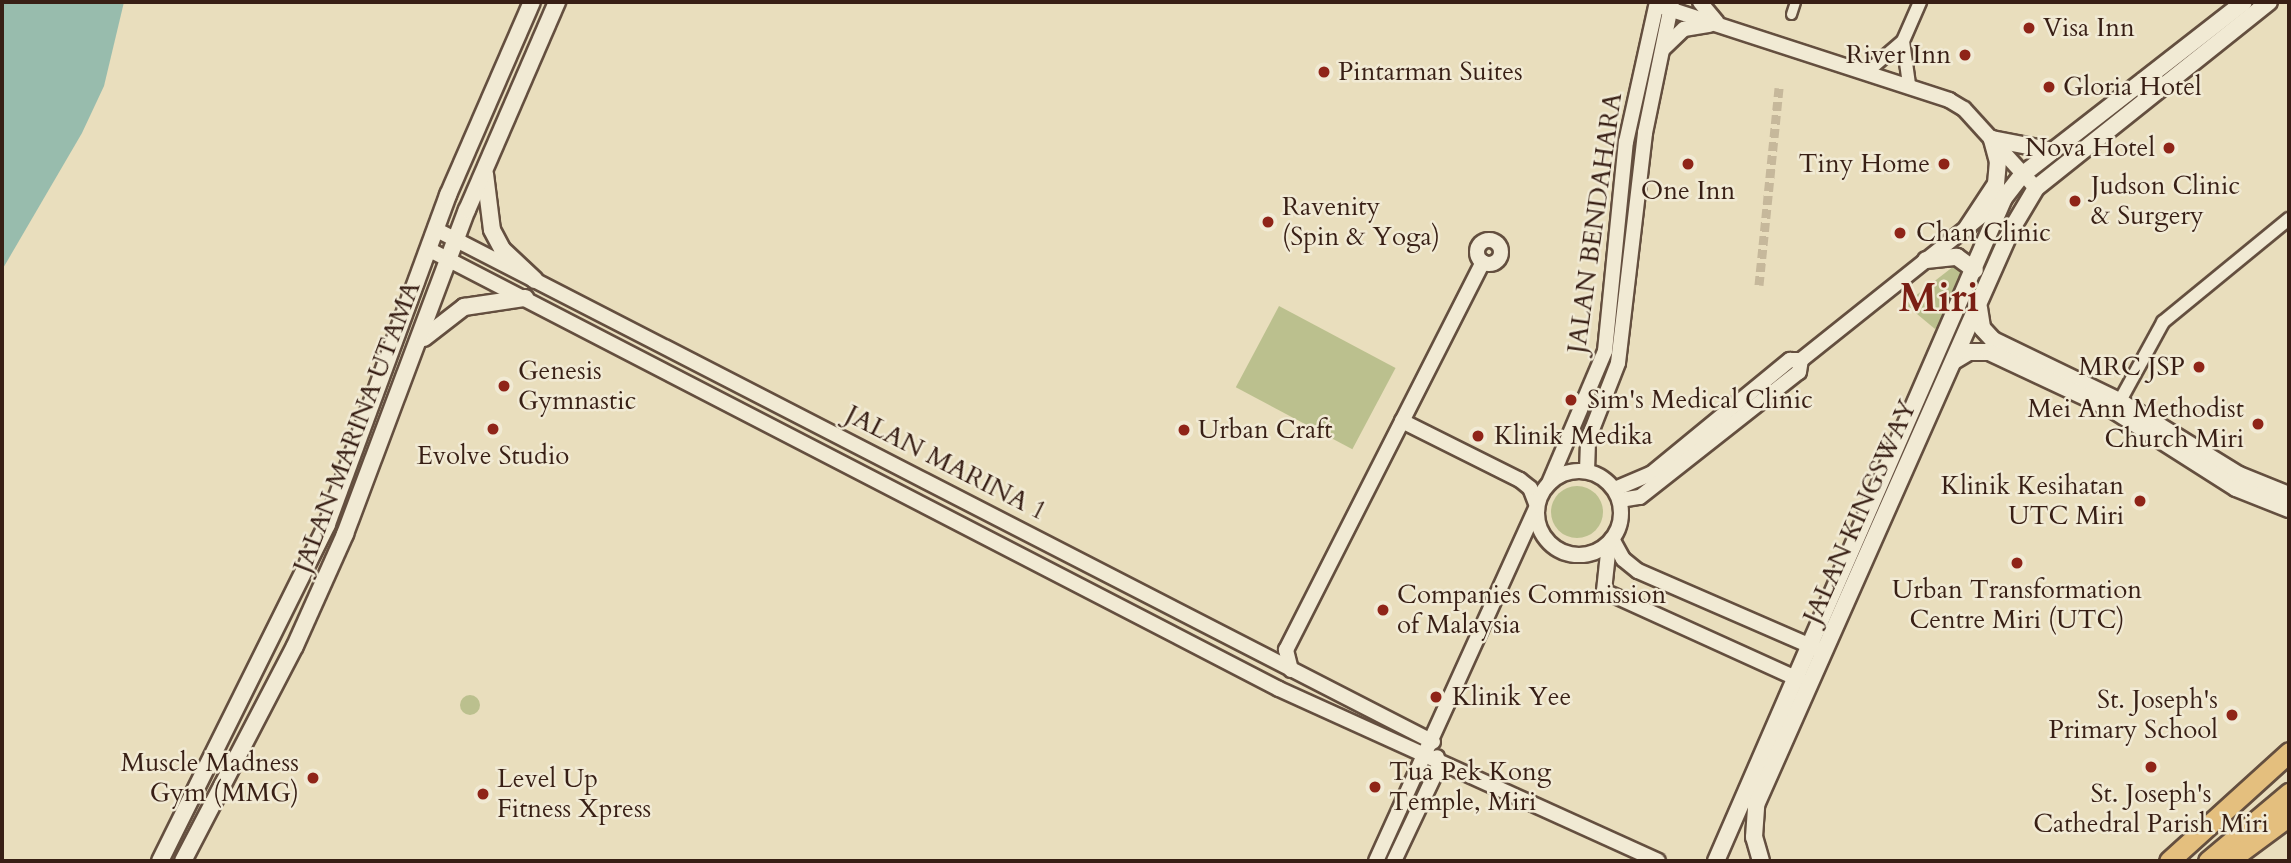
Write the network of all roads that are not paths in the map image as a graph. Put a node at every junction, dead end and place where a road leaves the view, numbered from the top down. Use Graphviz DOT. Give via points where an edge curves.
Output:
graph roads {
  1 [pos="531,2"];
  2 [pos="557,2"];
  3 [pos="1700,2"];
  4 [pos="1795,2"];
  5 [pos="1920,2"];
  6 [pos="2244,2"];
  7 [pos="2269,2"];
  8 [pos="1664,4"];
  9 [pos="1791,14"];
  10 [pos="1719,24"];
  11 [pos="1903,41"];
  12 [pos="1660,53"];
  13 [pos="1868,71"];
  14 [pos="1909,84"];
  15 [pos="1992,139"];
  16 [pos="2053,151"];
  17 [pos="485,164"];
  18 [pos="2022,175"];
  19 [pos="2036,188"];
  20 [pos="2004,198"];
  21 [pos="2289,219"];
  22 [pos="1967,228"];
  23 [pos="435,229"];
  24 [pos="457,238"];
  25 [pos="428,249"];
  26 [pos="449,258"];
  27 [pos="1926,260"];
  28 [pos="1483,262"];
  29 [pos="1975,270"];
  30 [pos="535,280"];
  31 [pos="525,298"];
  32 [pos="1979,308"];
  33 [pos="417,345"];
  34 [pos="1954,361"];
  35 [pos="2117,406"];
  36 [pos="1402,421"];
  37 [pos="1587,471"];
  38 [pos="1549,483"];
  39 [pos="1617,494"];
  40 [pos="2289,495"];
  41 [pos="1537,506"];
  42 [pos="2289,509"];
  43 [pos="1611,541"];
  44 [pos="1819,649"];
  45 [pos="1291,670"];
  46 [pos="1804,682"];
  47 [pos="1433,742"];
  48 [pos="2289,752"];
  49 [pos="1433,763"];
  50 [pos="2289,770"];
  51 [pos="2289,793"];
  52 [pos="2289,818"];
  53 [pos="2217,820"];
  54 [pos="160,861"];
  55 [pos="183,861"];
  56 [pos="1376,861"];
  57 [pos="1394,861"];
  58 [pos="1658,861"];
  59 [pos="1716,861"];
  60 [pos="1761,861"];
  61 [pos="2169,861"];
  62 [pos="2208,861"];
  63 [pos="2228,861"];
  64 [pos="2243,861"];
  1 -- 23 [label="main road, JALAN MARINA UTAMA"];
  2 -- 17 [label="main road, JALAN MARINA UTAMA"];
  3 -- 10 [label="street"];
  4 -- 9 [label="street"];
  5 -- 11 [label="street"];
  6 -- 16 [label="main road, JALAN KINGSWAY"];
  7 -- 19 [label="main road"];
  8 -- 10 [label="street"];
  8 -- 12 [label="street, JALAN BENDAHARA"];
  8 -- 38 [label="street, JALAN BENDAHARA" via="1626,142 1605,352"];
  10 -- 12 [label="street" via="1684,29"];
  10 -- 13 [label="street"];
  11 -- 13 [label="street"];
  11 -- 14 [label="street"];
  12 -- 37 [label="street, JALAN BENDAHARA" via="1618,363 1587,440"];
  13 -- 14 [label="street"];
  14 -- 15 [label="street" via="1964,109"];
  15 -- 16 [label="main road"];
  15 -- 18 [label="street"];
  15 -- 22 [label="main road" via="1998,162 1996,184"];
  16 -- 18 [label="main road, JALAN KINGSWAY"];
  17 -- 24 [label="main road, JALAN MARINA UTAMA"];
  17 -- 30 [label="main road" via="484,195 492,230 502,249"];
  18 -- 19 [label="street"];
  18 -- 20 [label="main road, JALAN KINGSWAY"];
  19 -- 20 [label="main road"];
  19 -- 32 [label="main road, JALAN KINGSWAY" via="2011,230"];
  20 -- 22 [label="street"];
  20 -- 29 [label="main road, JALAN KINGSWAY"];
  21 -- 35 [label="street" via="2163,322"];
  22 -- 27 [label="street"];
  23 -- 24 [label="street, JALAN MARINA 1"];
  23 -- 25 [label="main road, JALAN MARINA UTAMA"];
  24 -- 26 [label="main road, JALAN MARINA UTAMA"];
  24 -- 30 [label="street, JALAN MARINA 1"];
  25 -- 26 [label="street, JALAN MARINA 1"];
  25 -- 54 [label="main road, JALAN MARINA UTAMA" via="327,524"];
  26 -- 31 [label="street, JALAN MARINA 1"];
  26 -- 33 [label="main road, JALAN MARINA UTAMA"];
  27 -- 29 [label="main road" via="1957,257"];
  27 -- 39 [label="street" via="1801,360 1799,372 1647,491"];
  28 -- 36 [label="street"];
  29 -- 44 [label="main road, JALAN KINGSWAY"];
  30 -- 45 [label="street, JALAN MARINA 1"];
  31 -- 33 [label="main road" via="464,307 433,327"];
  31 -- 49 [label="street, JALAN MARINA 1" via="1255,677"];
  32 -- 34 [label="main road, JALAN KINGSWAY"];
  32 -- 35 [label="main road" via="1982,328 1993,340"];
  33 -- 55 [label="main road, JALAN MARINA UTAMA" via="345,534 295,646"];
  34 -- 35 [label="main road" via="1969,352 1989,352"];
  34 -- 44 [label="main road, JALAN KINGSWAY"];
  35 -- 40 [label="main road" via="2239,475"];
  35 -- 42 [label="main road" via="2236,488"];
  36 -- 41 [label="street" via="1520,480 1530,488"];
  36 -- 45 [label="street" via="1286,650"];
  37 -- 38 [label="street" via="1573,471"];
  37 -- 39 [label="street"];
  38 -- 41 [label="street"];
  39 -- 43 [label="street" via="1621,521"];
  41 -- 43 [label="street" via="1541,531 1564,552 1585,555"];
  41 -- 47 [label="street"];
  43 -- 44 [label="street" via="1638,570"];
  43 -- 46 [label="street" via="1604,591"];
  44 -- 46 [label="main road, JALAN KINGSWAY"];
  45 -- 47 [label="street, JALAN MARINA 1"];
  46 -- 59 [label="main road, JALAN KINGSWAY"];
  46 -- 60 [label="main road, JALAN KINGSWAY" via="1756,805 1754,837"];
  47 -- 49 [label="street"];
  48 -- 53 [label="highway"];
  49 -- 56 [label="street"];
  49 -- 57 [label="street"];
  49 -- 58 [label="street, JALAN MARINA 1"];
  50 -- 53 [label="highway"];
  51 -- 62 [label="highway"];
  52 -- 63 [label="highway"];
  52 -- 64 [label="highway"];
  53 -- 61 [label="highway"];
}
